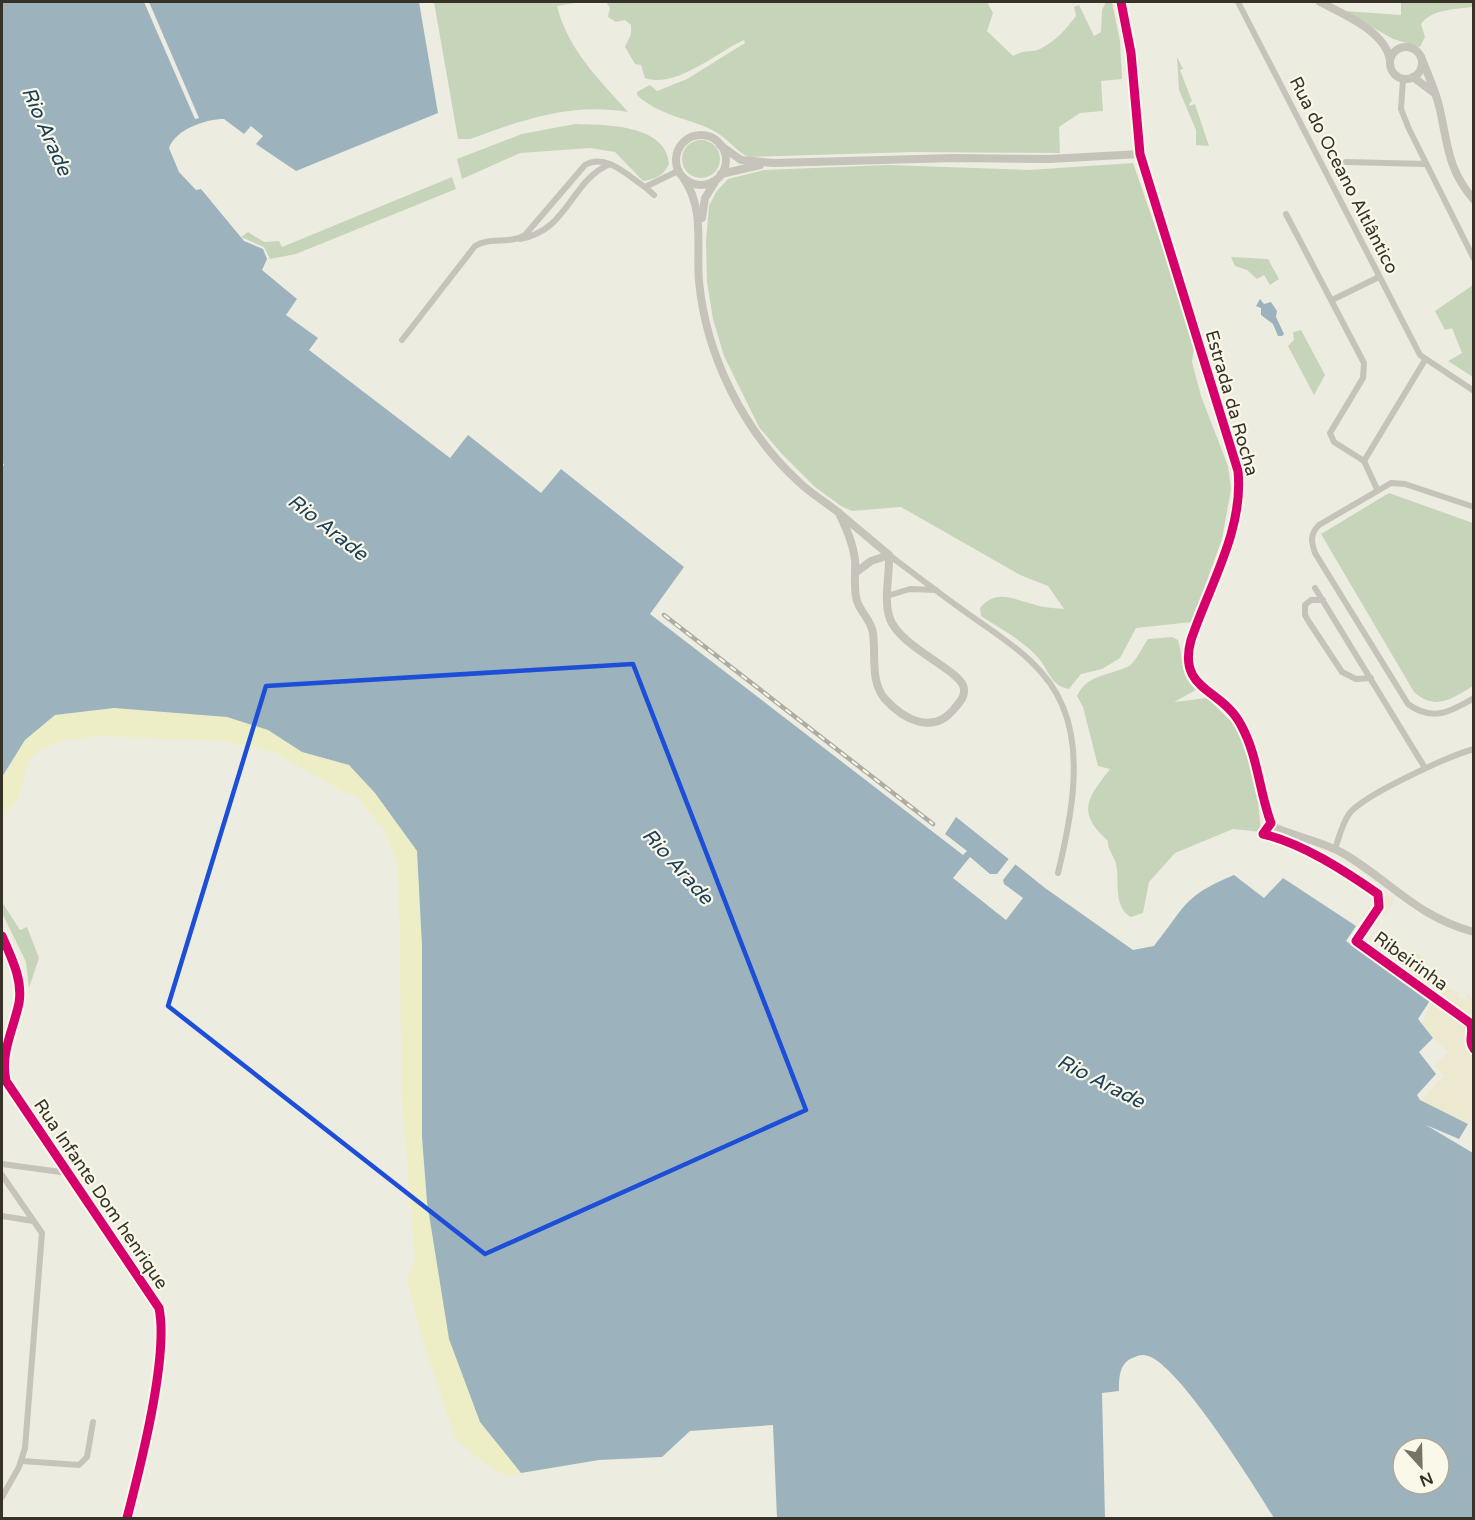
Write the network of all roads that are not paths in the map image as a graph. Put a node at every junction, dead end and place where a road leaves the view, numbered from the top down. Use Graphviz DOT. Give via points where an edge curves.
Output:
graph roads {
  1 [pos="1121,2"];
  2 [pos="1238,2"];
  3 [pos="1320,2"];
  4 [pos="1374,34"];
  5 [pos="1408,47"];
  6 [pos="1421,57"];
  7 [pos="1390,61"];
  8 [pos="1413,77"];
  9 [pos="1404,80"];
  10 [pos="1436,95"];
  11 [pos="720,145"];
  12 [pos="1140,154"];
  13 [pos="1346,162"];
  14 [pos="774,163"];
  15 [pos="610,164"];
  16 [pos="1425,164"];
  17 [pos="678,171"];
  18 [pos="719,176"];
  19 [pos="684,179"];
  20 [pos="645,187"];
  21 [pos="654,195"];
  22 [pos="1473,200"];
  23 [pos="1286,214"];
  24 [pos="699,237"];
  25 [pos="516,240"];
  26 [pos="1473,259"];
  27 [pos="1379,277"];
  28 [pos="1332,300"];
  29 [pos="402,340"];
  30 [pos="1425,360"];
  31 [pos="1473,391"];
  32 [pos="1364,461"];
  33 [pos="1377,489"];
  34 [pos="1473,507"];
  35 [pos="839,513"];
  36 [pos="889,555"];
  37 [pos="855,573"];
  38 [pos="1315,588"];
  39 [pos="936,590"];
  40 [pos="887,596"];
  41 [pos="1323,600"];
  42 [pos="1371,678"];
  43 [pos="1473,698"];
  44 [pos="1473,749"];
  45 [pos="1425,768"];
  46 [pos="1335,849"];
  47 [pos="1058,873"];
  48 [pos="1473,932"];
  49 [pos="2,936"];
  50 [pos="2,1164"];
  51 [pos="68,1173"];
  52 [pos="2,1175"];
  53 [pos="2,1216"];
  54 [pos="33,1221"];
  55 [pos="93,1422"];
  56 [pos="22,1461"];
  57 [pos="3,1493"];
  58 [pos="128,1516"];
  1 -- 12 [label="street, Estrada da Rocha" via="1131,53"];
  2 -- 27 [label="street, Rua do Oceano Altlântico"];
  3 -- 4 [label="street"];
  4 -- 5 [label="street" via="1389,43"];
  4 -- 7 [label="street" via="1389,51"];
  5 -- 6 [label="street"];
  5 -- 7 [label="street" via="1395,52"];
  6 -- 8 [label="street" via="1422,67"];
  6 -- 10 [label="street"];
  7 -- 9 [label="street" via="1392,71"];
  8 -- 9 [label="street"];
  8 -- 10 [label="street"];
  9 -- 16 [label="street" via="1401,110"];
  10 -- 22 [label="street" via="1451,165"];
  11 -- 14 [label="street" via="741,159"];
  11 -- 17 [label="street" via="703,135 688,139 676,156"];
  11 -- 18 [label="street" via="725,160"];
  12 -- 14 [label="street"];
  12 -- 46 [label="street, Estrada da Rocha" via="1239,478 1235,517 1191,640 1188,667 1193,679 1228,706 1242,726 1260,774 1271,823"];
  13 -- 16 [label="street"];
  14 -- 18 [label="street"];
  15 -- 20 [label="street"];
  15 -- 25 [label="street" via="597,171 553,225 534,237"];
  15 -- 25 [label="street" via="599,160 585,165 533,227"];
  16 -- 26 [label="street"];
  17 -- 19 [label="street"];
  17 -- 20 [label="street"];
  18 -- 19 [label="street" via="698,185"];
  18 -- 24 [label="street" via="705,198"];
  19 -- 24 [label="street" via="696,199"];
  20 -- 21 [label="street"];
  23 -- 28 [label="street"];
  24 -- 35 [label="street" via="699,281 709,336 733,395 759,439 799,482"];
  25 -- 29 [label="street" via="492,239 475,246"];
  27 -- 28 [label="street"];
  27 -- 30 [label="street, Rua do Oceano Altlântico"];
  28 -- 32 [label="street" via="1366,370 1334,424 1331,437"];
  30 -- 31 [label="street"];
  30 -- 32 [label="street"];
  32 -- 33 [label="street"];
  33 -- 34 [label="street" via="1399,482"];
  33 -- 43 [label="street" via="1313,531 1315,553 1408,704 1417,711 1439,715"];
  35 -- 36 [label="street"];
  35 -- 37 [label="street" via="849,534"];
  36 -- 37 [label="street" via="871,561"];
  36 -- 39 [label="street"];
  36 -- 40 [label="street"];
  37 -- 40 [label="street" via="856,599 873,631 878,690 915,722 936,723 945,719 961,700 962,682 897,631"];
  38 -- 41 [label="street"];
  39 -- 40 [label="street" via="910,589"];
  39 -- 47 [label="street" via="1037,667 1064,707 1073,741 1072,770"];
  41 -- 42 [label="street"];
  41 -- 42 [label="street" via="1311,600 1305,605 1309,622 1342,672 1356,680"];
  42 -- 45 [label="street"];
  44 -- 45 [label="street"];
  45 -- 46 [label="street" via="1354,808 1344,822"];
  46 -- 48 [label="street" via="1436,919"];
  49 -- 51 [label="street, Rua Infante Dom henrique" via="19,988 19,1002 3,1058 6,1081"];
  50 -- 51 [label="street"];
  51 -- 58 [label="street, Rua Infante Dom henrique" via="153,1296 162,1323 154,1395"];
  52 -- 54 [label="street"];
  53 -- 54 [label="street"];
  54 -- 56 [label="street" via="42,1233"];
  55 -- 56 [label="street" via="87,1457 79,1465"];
  56 -- 57 [label="street"];
}
